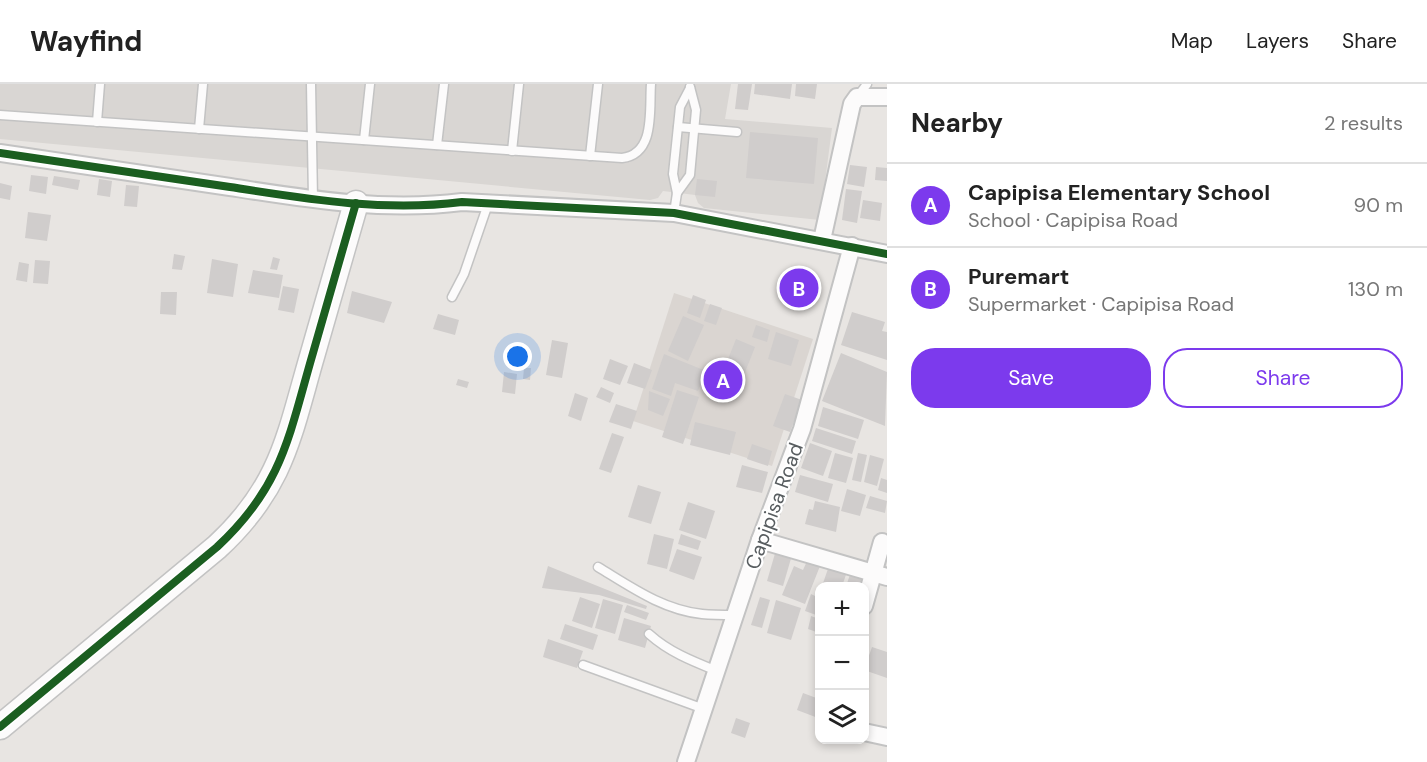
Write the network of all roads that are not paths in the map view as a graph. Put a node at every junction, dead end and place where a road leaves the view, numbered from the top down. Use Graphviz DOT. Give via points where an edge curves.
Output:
graph roads {
  1 [pos="100,84"];
  2 [pos="203,84"];
  3 [pos="311,84"];
  4 [pos="370,84"];
  5 [pos="444,84"];
  6 [pos="519,84"];
  7 [pos="598,84"];
  8 [pos="651,84"];
  9 [pos="690,86"];
  10 [pos="862,90"];
  11 [pos="887,97"];
  12 [pos="0,115"];
  13 [pos="97,122"];
  14 [pos="678,127"];
  15 [pos="693,128"];
  16 [pos="199,129"];
  17 [pos="737,132"];
  18 [pos="312,137"];
  19 [pos="364,140"];
  20 [pos="437,145"];
  21 [pos="512,151"];
  22 [pos="0,153"];
  23 [pos="590,156"];
  24 [pos="677,193"];
  25 [pos="313,200"];
  26 [pos="356,203"];
  27 [pos="488,204"];
  28 [pos="675,213"];
  29 [pos="822,240"];
  30 [pos="852,246"];
  31 [pos="887,254"];
  32 [pos="452,297"];
  33 [pos="760,540"];
  34 [pos="882,542"];
  35 [pos="598,567"];
  36 [pos="880,575"];
  37 [pos="869,596"];
  38 [pos="735,615"];
  39 [pos="649,634"];
  40 [pos="583,665"];
  41 [pos="717,671"];
  42 [pos="704,709"];
  43 [pos="0,727"];
  44 [pos="869,733"];
  45 [pos="887,737"];
  46 [pos="686,762"];
  1 -- 13 [label="lane"];
  2 -- 16 [label="lane"];
  3 -- 18 [label="lane"];
  4 -- 19 [label="lane"];
  5 -- 20 [label="lane"];
  6 -- 21 [label="lane"];
  7 -- 23 [label="lane"];
  8 -- 23 [label="lane" via="647,136 642,148 628,158"];
  9 -- 14 [label="lane" via="680,107"];
  9 -- 15 [label="lane" via="696,110"];
  10 -- 11 [label="street"];
  10 -- 29 [label="street" via="848,117"];
  12 -- 13 [label="lane"];
  13 -- 16 [label="lane"];
  14 -- 15 [label="lane"];
  14 -- 24 [label="lane" via="673,174"];
  15 -- 17 [label="lane"];
  15 -- 24 [label="lane" via="690,175"];
  16 -- 18 [label="lane"];
  18 -- 19 [label="lane"];
  18 -- 25 [label="lane"];
  19 -- 20 [label="lane"];
  20 -- 21 [label="lane"];
  21 -- 23 [label="lane"];
  22 -- 25 [label="street"];
  24 -- 28 [label="lane"];
  25 -- 26 [label="street"];
  26 -- 27 [label="street" via="394,207"];
  26 -- 43 [label="street" via="285,453 250,514 217,547"];
  27 -- 28 [label="street"];
  27 -- 32 [label="lane"];
  28 -- 29 [label="street"];
  29 -- 30 [label="street"];
  30 -- 31 [label="street"];
  30 -- 33 [label="street, Capipisa Road" via="802,429"];
  33 -- 36 [label="street"];
  33 -- 38 [label="street, Capipisa Road"];
  34 -- 36 [label="street"];
  35 -- 38 [label="lane" via="652,600 701,614"];
  36 -- 37 [label="street"];
  38 -- 41 [label="street, Capipisa Road"];
  39 -- 41 [label="lane" via="685,658"];
  40 -- 42 [label="lane"];
  41 -- 42 [label="street, Capipisa Road"];
  42 -- 46 [label="street, Capipisa Road"];
  44 -- 45 [label="street"];
}
